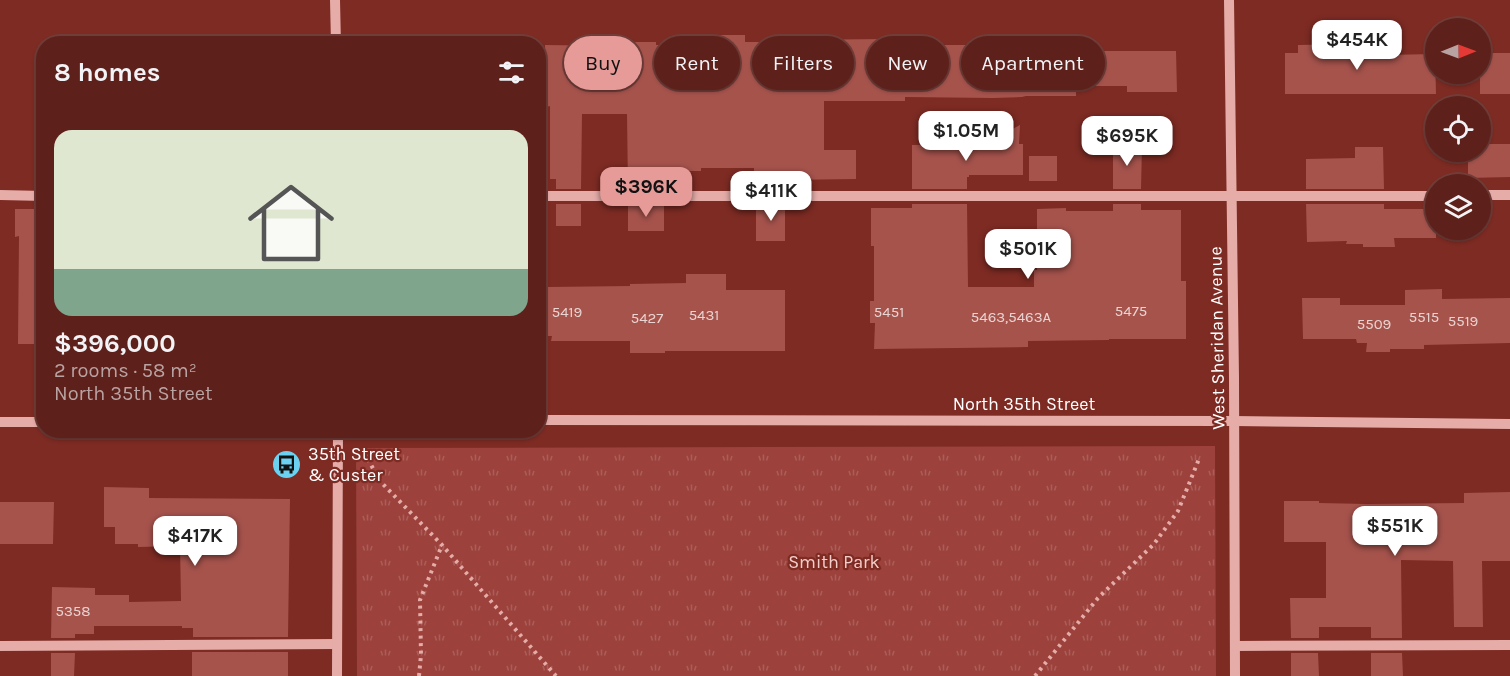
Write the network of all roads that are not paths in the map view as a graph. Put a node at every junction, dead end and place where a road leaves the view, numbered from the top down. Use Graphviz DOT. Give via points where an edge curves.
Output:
graph roads {
  1 [pos="335,0"];
  2 [pos="1229,0"];
  3 [pos="336,36"];
  4 [pos="0,195"];
  5 [pos="36,195"];
  6 [pos="1491,195"];
  7 [pos="1510,195"];
  8 [pos="546,196"];
  9 [pos="1232,196"];
  10 [pos="1425,196"];
  11 [pos="546,420"];
  12 [pos="1234,421"];
  13 [pos="0,422"];
  14 [pos="36,422"];
  15 [pos="1510,424"];
  16 [pos="338,438"];
  17 [pos="337,644"];
  18 [pos="0,645"];
  19 [pos="1510,645"];
  20 [pos="1235,646"];
  21 [pos="337,676"];
  22 [pos="1235,676"];
  1 -- 3 [label="street"];
  2 -- 9 [label="street, West Sheridan Avenue"];
  4 -- 5 [label="street"];
  6 -- 7 [label="street"];
  8 -- 9 [label="street"];
  9 -- 10 [label="street"];
  9 -- 12 [label="street, West Sheridan Avenue"];
  11 -- 12 [label="street, North 35th Street"];
  12 -- 15 [label="street, North 35th Street"];
  12 -- 20 [label="street, West Sheridan Avenue"];
  13 -- 14 [label="street"];
  16 -- 17 [label="street"];
  17 -- 18 [label="street"];
  17 -- 21 [label="street"];
  19 -- 20 [label="street"];
  20 -- 22 [label="street, West Sheridan Avenue"];
}
